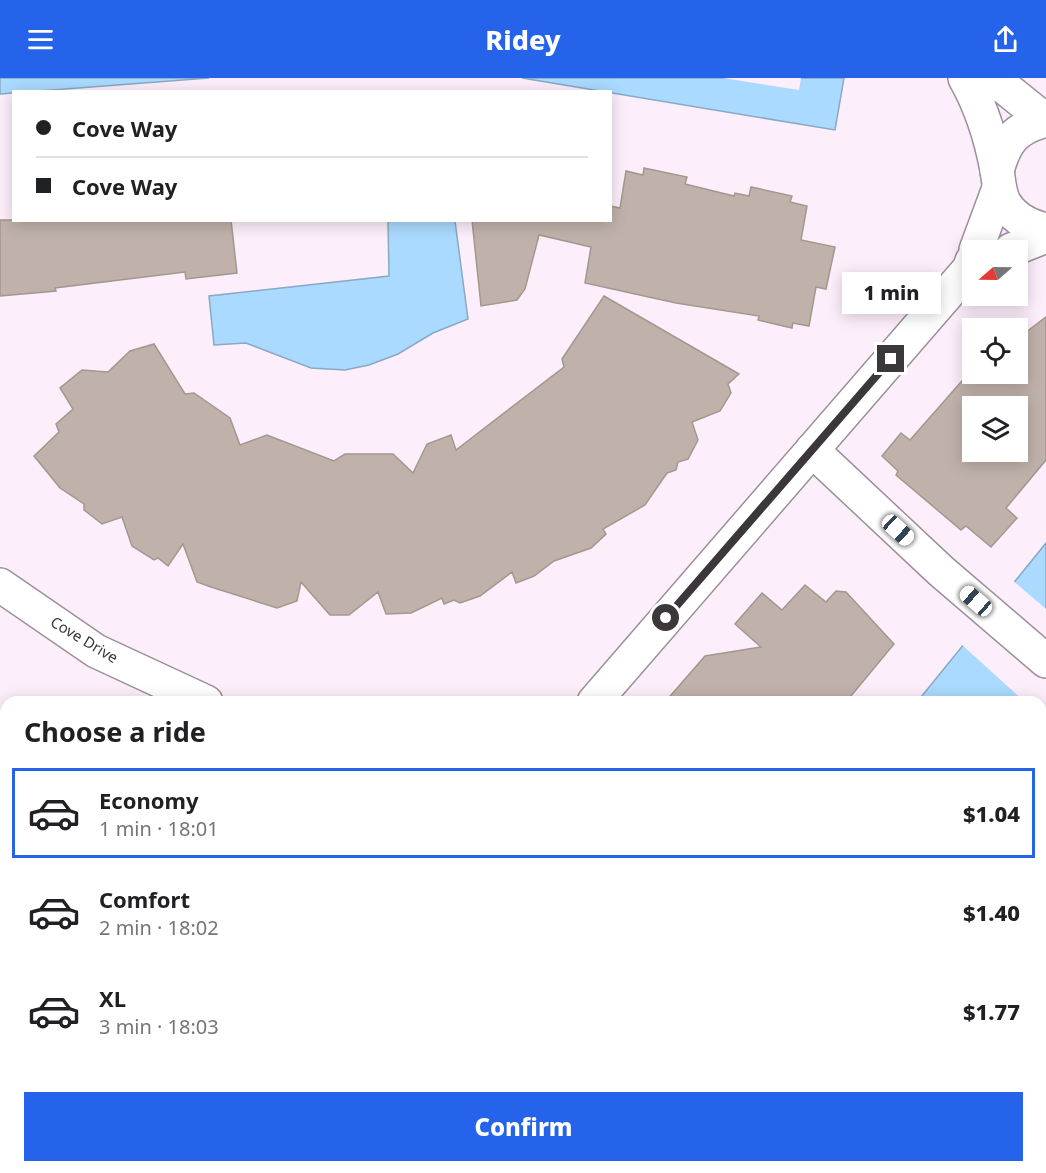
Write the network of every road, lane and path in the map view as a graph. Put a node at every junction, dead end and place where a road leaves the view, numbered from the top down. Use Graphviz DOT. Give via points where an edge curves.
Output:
graph roads {
  1 [pos="965,78"];
  2 [pos="985,78"];
  3 [pos="1046,120"];
  4 [pos="998,179"];
  5 [pos="1046,230"];
  6 [pos="1046,236"];
  7 [pos="979,240"];
  8 [pos="1028,243"];
  9 [pos="962,274"];
  10 [pos="812,450"];
  11 [pos="0,585"];
  12 [pos="1046,661"];
  13 [pos="193,696"];
  14 [pos="599,696"];
  1 -- 4 [label="street" via="978,101"];
  2 -- 3 [label="street" via="1004,87"];
  3 -- 4 [label="street" via="1012,136 1002,152"];
  4 -- 5 [label="street" via="1005,203 1016,216"];
  4 -- 7 [label="street"];
  6 -- 8 [label="street"];
  9 -- 10 [label="street"];
  10 -- 12 [label="street" via="941,571"];
  10 -- 14 [label="street"];
  11 -- 13 [label="street, Cove Drive" via="96,651"];
}
